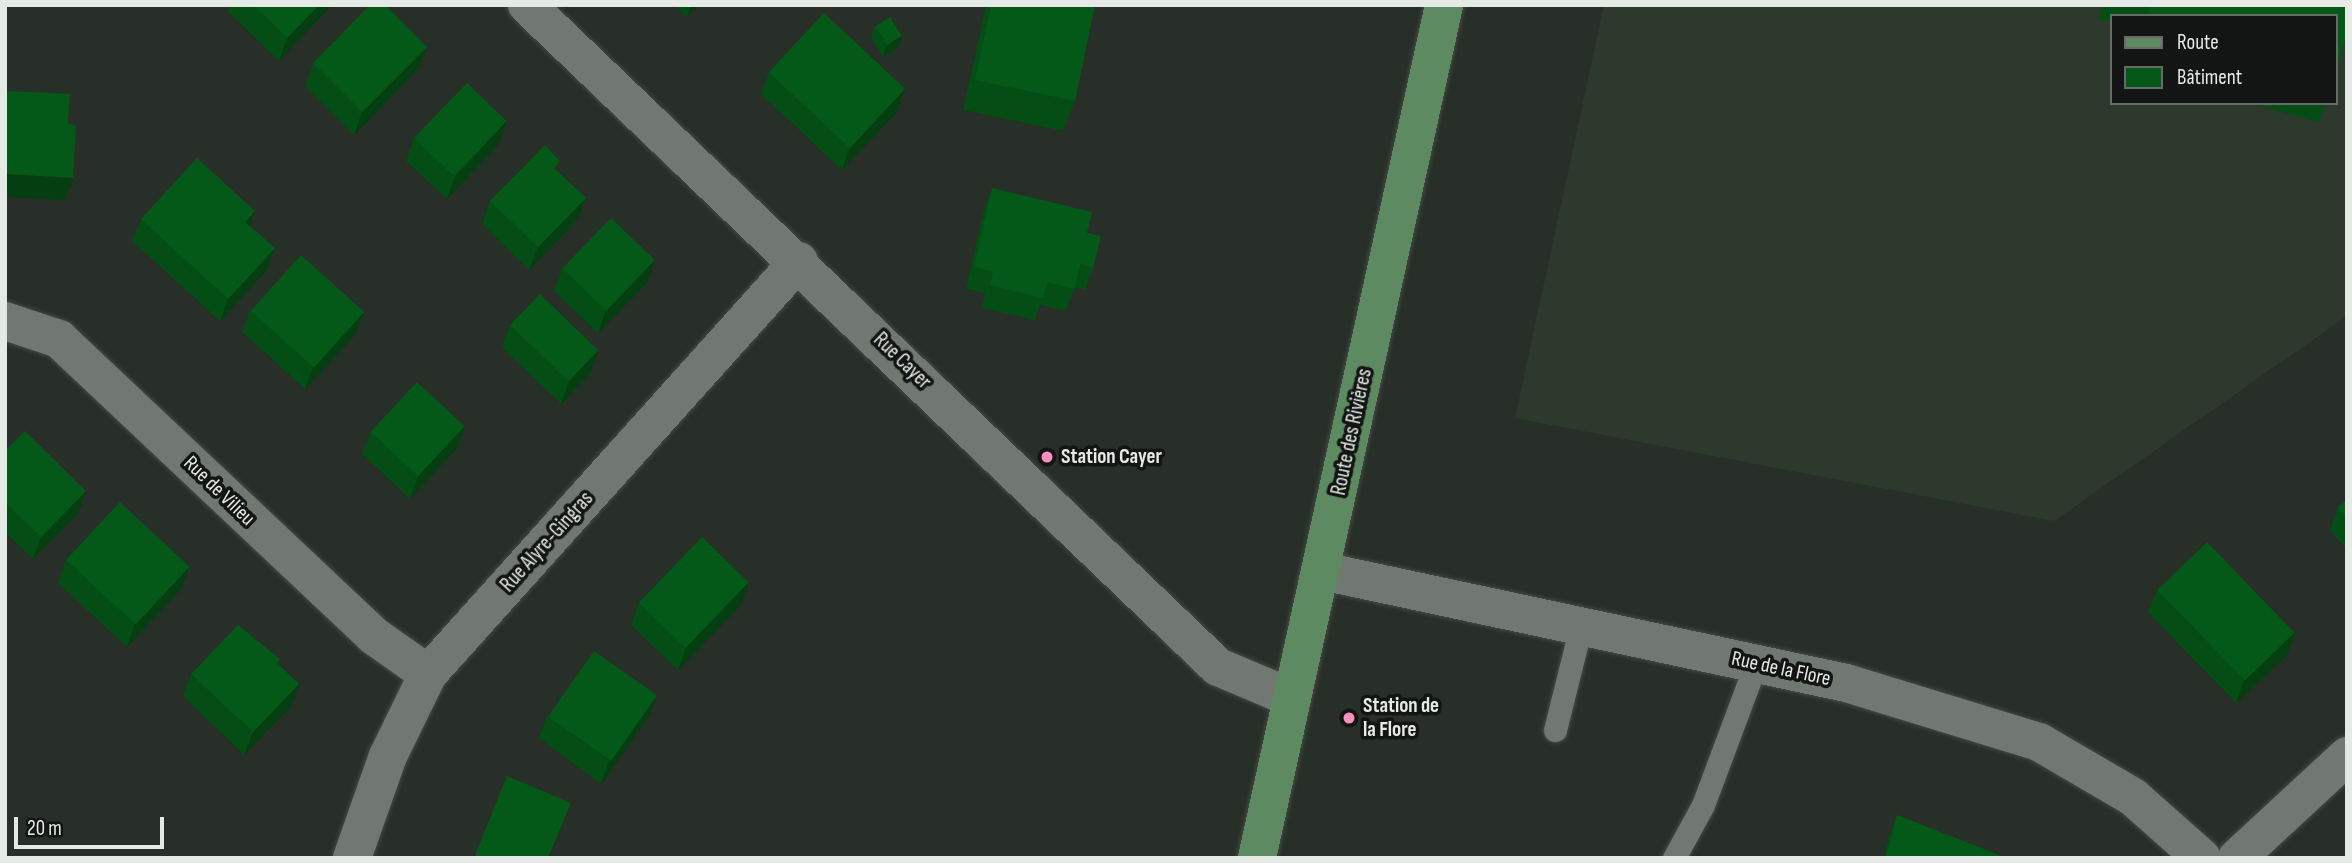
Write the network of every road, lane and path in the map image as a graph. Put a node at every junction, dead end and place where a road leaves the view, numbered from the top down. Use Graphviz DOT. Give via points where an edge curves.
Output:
graph roads {
  1 [pos="527,5"];
  2 [pos="1444,5"];
  3 [pos="799,261"];
  4 [pos="5,321"];
  5 [pos="1322,571"];
  6 [pos="1581,626"];
  7 [pos="1756,663"];
  8 [pos="428,674"];
  9 [pos="1289,697"];
  10 [pos="1555,730"];
  11 [pos="2347,756"];
  12 [pos="352,858"];
  13 [pos="1257,858"];
  14 [pos="1674,858"];
  15 [pos="2202,858"];
  16 [pos="2237,858"];
  1 -- 3 [label="street, Rue Cayer"];
  2 -- 5 [label="main road, Route des Rivières"];
  3 -- 8 [label="street, Rue Alyre-Gingras"];
  3 -- 9 [label="street, Rue Cayer" via="1218,667"];
  4 -- 8 [label="street, Rue de Vilieu" via="59,339 374,636"];
  5 -- 6 [label="street, Rue de la Flore"];
  5 -- 9 [label="main road, Route des Rivières"];
  6 -- 7 [label="street, Rue de la Flore"];
  6 -- 10 [label="lane"];
  7 -- 14 [label="lane" via="1703,805"];
  7 -- 15 [label="street, Rue de la Flore" via="1846,683 2039,742 2133,797"];
  8 -- 12 [label="street, Rue Alyre-Gingras" via="388,756"];
  9 -- 13 [label="main road, Route des Rivières"];
  11 -- 16 [label="street"];
}
